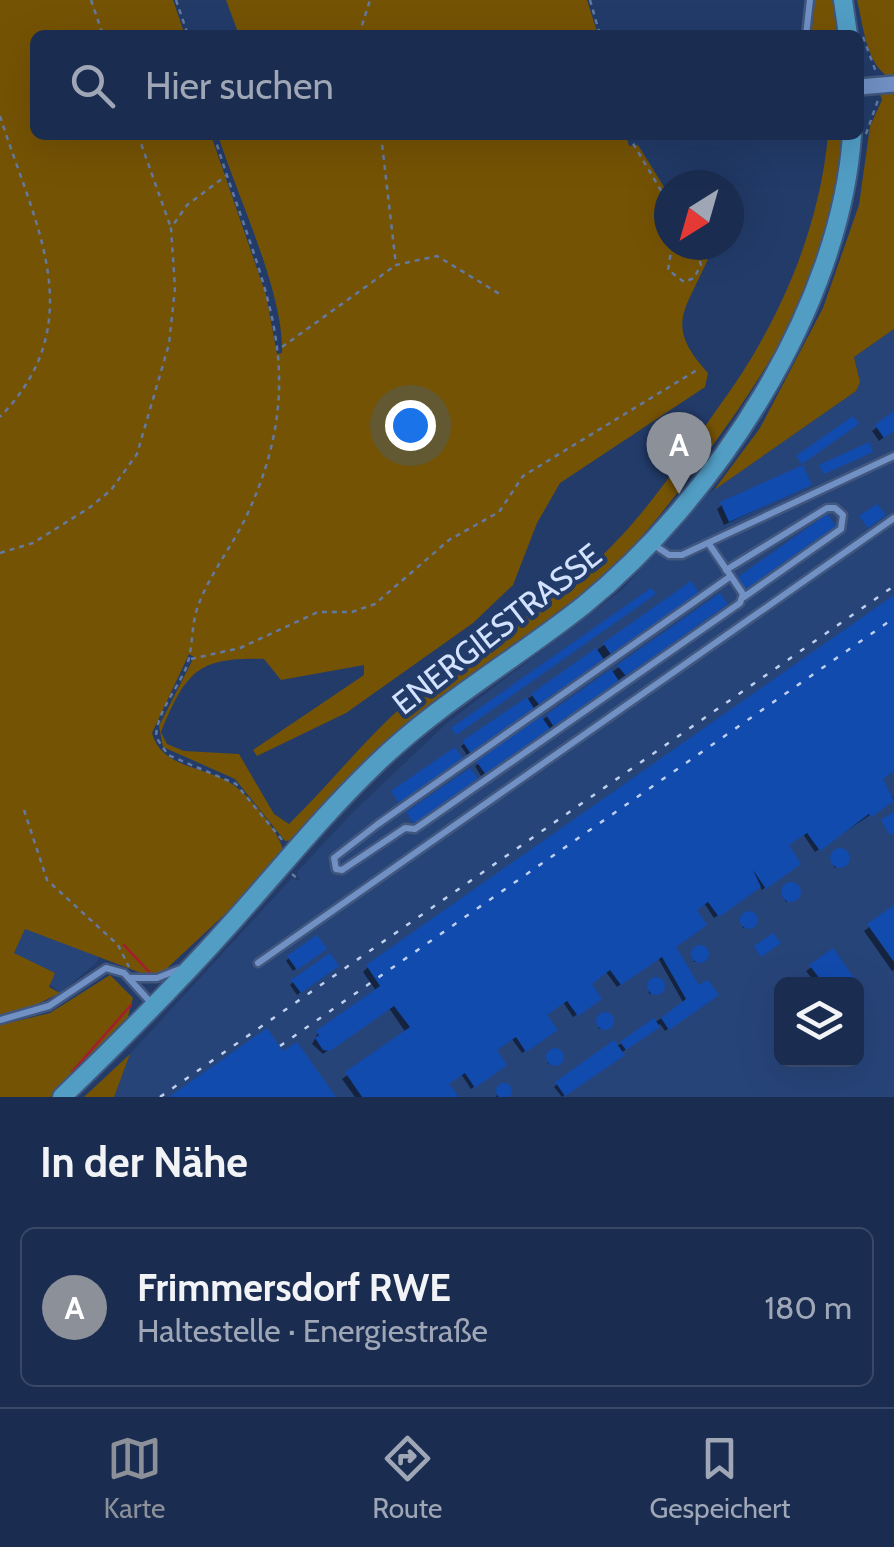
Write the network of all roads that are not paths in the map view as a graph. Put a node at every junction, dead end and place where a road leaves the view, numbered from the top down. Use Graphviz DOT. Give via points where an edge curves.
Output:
graph roads {
  1 [pos="810,0"];
  2 [pos="843,0"];
  3 [pos="807,30"];
  4 [pos="854,30"];
  5 [pos="851,140"];
  6 [pos="894,456"];
  7 [pos="894,518"];
  8 [pos="650,542"];
  9 [pos="708,544"];
  10 [pos="728,573"];
  11 [pos="743,598"];
  12 [pos="200,957"];
  13 [pos="258,963"];
  14 [pos="129,978"];
  15 [pos="154,1006"];
  16 [pos="0,1020"];
  17 [pos="62,1097"];
  1 -- 3 [label="lane"];
  2 -- 4 [label="main road"];
  5 -- 8 [label="main road, ENERGIESTRASSE" via="832,240 798,328 727,445"];
  6 -- 9 [label="lane"];
  7 -- 13 [label="lane"];
  8 -- 9 [label="lane" via="675,556"];
  8 -- 12 [label="main road, ENERGIESTRASSE" via="581,607 405,738"];
  9 -- 10 [label="lane"];
  10 -- 11 [label="lane"];
  10 -- 11 [label="lane" via="825,509 842,515 841,529"];
  10 -- 11 [label="lane" via="332,864 342,870 404,828 416,830"];
  12 -- 14 [label="lane" via="162,977"];
  12 -- 15 [label="main road, ENERGIESTRASSE"];
  14 -- 15 [label="lane"];
  14 -- 16 [label="lane" via="102,968 49,1006"];
  15 -- 17 [label="main road, ENERGIESTRASSE"];
}
